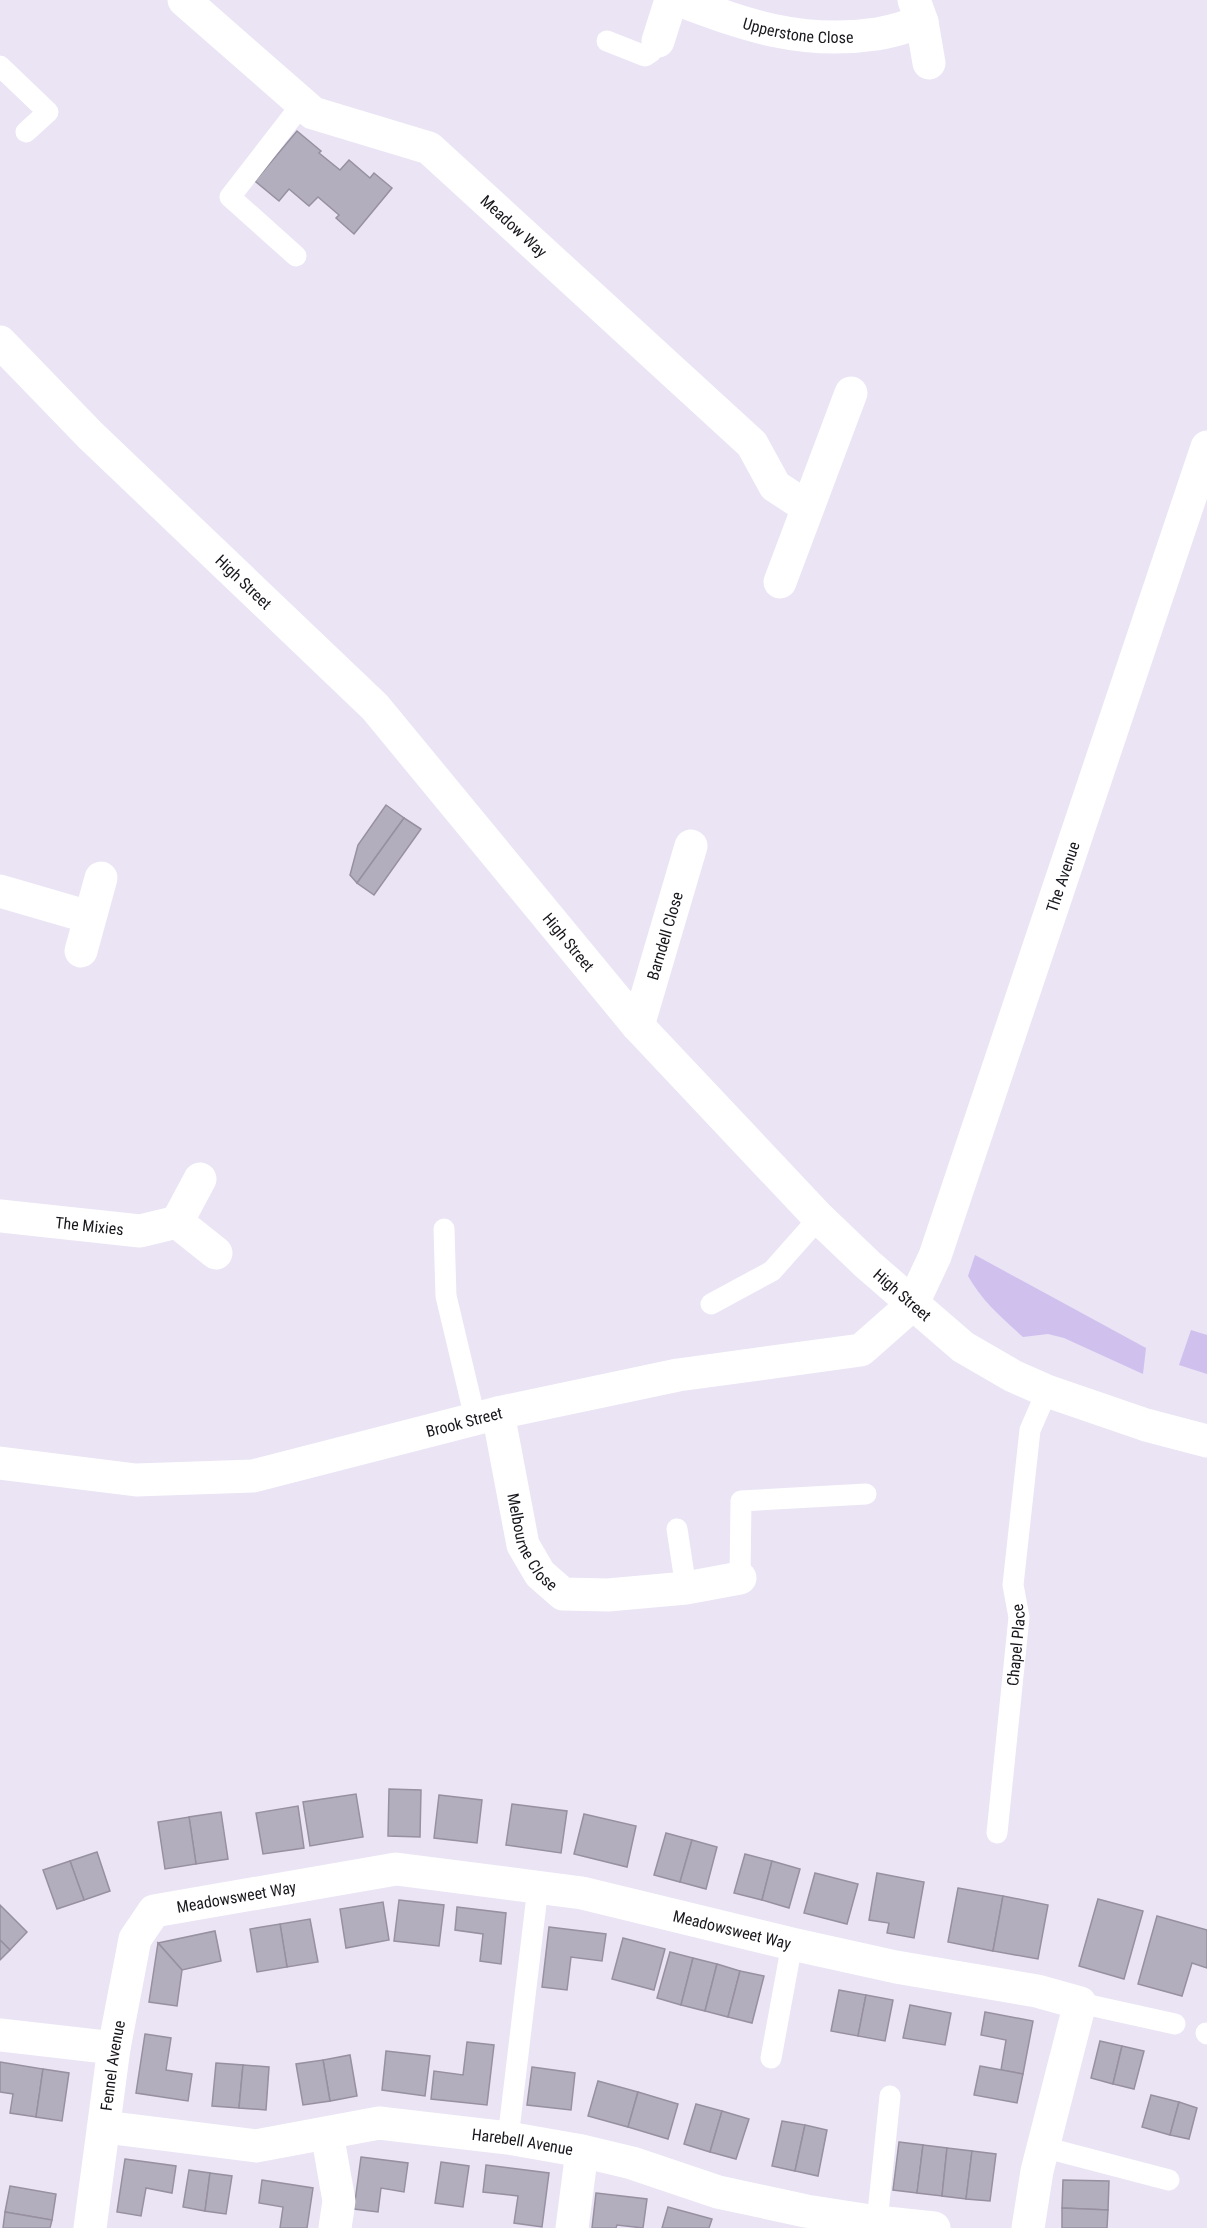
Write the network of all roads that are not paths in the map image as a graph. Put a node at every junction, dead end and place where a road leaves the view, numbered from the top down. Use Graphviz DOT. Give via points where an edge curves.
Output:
graph roads {
  1 [pos="184,0"];
  2 [pos="671,0"];
  3 [pos="679,0"];
  4 [pos="918,11"];
  5 [pos="607,41"];
  6 [pos="658,41"];
  7 [pos="929,63"];
  8 [pos="0,66"];
  9 [pos="302,104"];
  10 [pos="26,132"];
  11 [pos="296,256"];
  12 [pos="0,342"];
  13 [pos="851,393"];
  14 [pos="1207,447"];
  15 [pos="807,507"];
  16 [pos="780,582"];
  17 [pos="691,846"];
  18 [pos="101,878"];
  19 [pos="0,891"];
  20 [pos="89,916"];
  21 [pos="81,951"];
  22 [pos="638,1026"];
  23 [pos="200,1179"];
  24 [pos="0,1216"];
  25 [pos="819,1218"];
  26 [pos="177,1222"];
  27 [pos="444,1229"];
  28 [pos="216,1253"];
  29 [pos="711,1304"];
  30 [pos="912,1305"];
  31 [pos="1047,1391"];
  32 [pos="486,1415"];
  33 [pos="1207,1441"];
  34 [pos="0,1463"];
  35 [pos="866,1494"];
  36 [pos="677,1529"];
  37 [pos="740,1578"];
  38 [pos="686,1588"];
  39 [pos="998,1833"];
  40 [pos="538,1887"];
  41 [pos="154,1911"];
  42 [pos="792,1944"];
  43 [pos="1080,2003"];
  44 [pos="1175,2024"];
  45 [pos="0,2035"];
  46 [pos="114,2048"];
  47 [pos="771,2058"];
  48 [pos="890,2096"];
  49 [pos="105,2127"];
  50 [pos="327,2133"];
  51 [pos="507,2138"];
  52 [pos="1043,2147"];
  53 [pos="582,2151"];
  54 [pos="1169,2180"];
  55 [pos="804,2219"];
  56 [pos="878,2222"];
  57 [pos="90,2228"];
  58 [pos="335,2228"];
  59 [pos="572,2228"];
  60 [pos="934,2228"];
  61 [pos="1028,2228"];
  1 -- 9 [label="street, Meadow Way"];
  2 -- 6 [label="street"];
  3 -- 4 [label="street, Upperstone Close" via="738,22 826,38 879,34"];
  4 -- 7 [label="street, Upperstone Close"];
  5 -- 6 [label="lane" via="645,56"];
  8 -- 10 [label="lane" via="48,112"];
  9 -- 11 [label="lane" via="230,197"];
  9 -- 15 [label="street, Meadow Way" via="313,113 429,148 752,444 775,486"];
  12 -- 22 [label="street, High Street" via="90,435 375,707"];
  13 -- 15 [label="street"];
  14 -- 30 [label="street, The Avenue" via="935,1256"];
  15 -- 16 [label="street"];
  17 -- 22 [label="street, Barndell Close"];
  18 -- 20 [label="street"];
  19 -- 20 [label="street"];
  20 -- 21 [label="street"];
  22 -- 25 [label="street, High Street"];
  23 -- 26 [label="street"];
  24 -- 26 [label="street, The Mixies" via="140,1231"];
  25 -- 29 [label="lane" via="772,1271"];
  25 -- 30 [label="street, High Street"];
  26 -- 28 [label="street"];
  27 -- 32 [label="lane" via="446,1296"];
  30 -- 31 [label="street, High Street" via="963,1347"];
  30 -- 32 [label="street, Brook Street" via="861,1350 678,1375"];
  31 -- 33 [label="street, High Street"];
  31 -- 39 [label="lane, Chapel Place" via="1030,1430 1013,1585 1019,1617"];
  32 -- 34 [label="street, Brook Street" via="253,1476 136,1480"];
  32 -- 38 [label="street, Melbourne Close" via="523,1545 540,1574 563,1594 608,1595"];
  35 -- 37 [label="lane" via="741,1501"];
  36 -- 38 [label="lane"];
  37 -- 38 [label="street, Melbourne Close"];
  40 -- 41 [label="street, Meadowsweet Way" via="396,1869"];
  40 -- 42 [label="street, Meadowsweet Way" via="582,1893"];
  40 -- 51 [label="lane"];
  41 -- 46 [label="street, Fennel Avenue" via="135,1939"];
  42 -- 43 [label="street, Meadowsweet Way" via="1037,1991"];
  42 -- 47 [label="lane"];
  43 -- 44 [label="lane"];
  43 -- 52 [label="street"];
  45 -- 46 [label="street"];
  46 -- 49 [label="street, Fennel Avenue"];
  48 -- 56 [label="lane"];
  49 -- 50 [label="street, Harebell Avenue" via="256,2146"];
  49 -- 57 [label="street, Fennel Avenue"];
  50 -- 51 [label="street, Harebell Avenue" via="379,2123"];
  50 -- 58 [label="street" via="339,2201"];
  51 -- 53 [label="street, Harebell Avenue"];
  52 -- 54 [label="lane"];
  52 -- 61 [label="street"];
  53 -- 55 [label="street, Harebell Avenue" via="632,2163"];
  53 -- 59 [label="street"];
  55 -- 56 [label="street, Harebell Avenue"];
  56 -- 60 [label="street, Harebell Avenue"];
}
